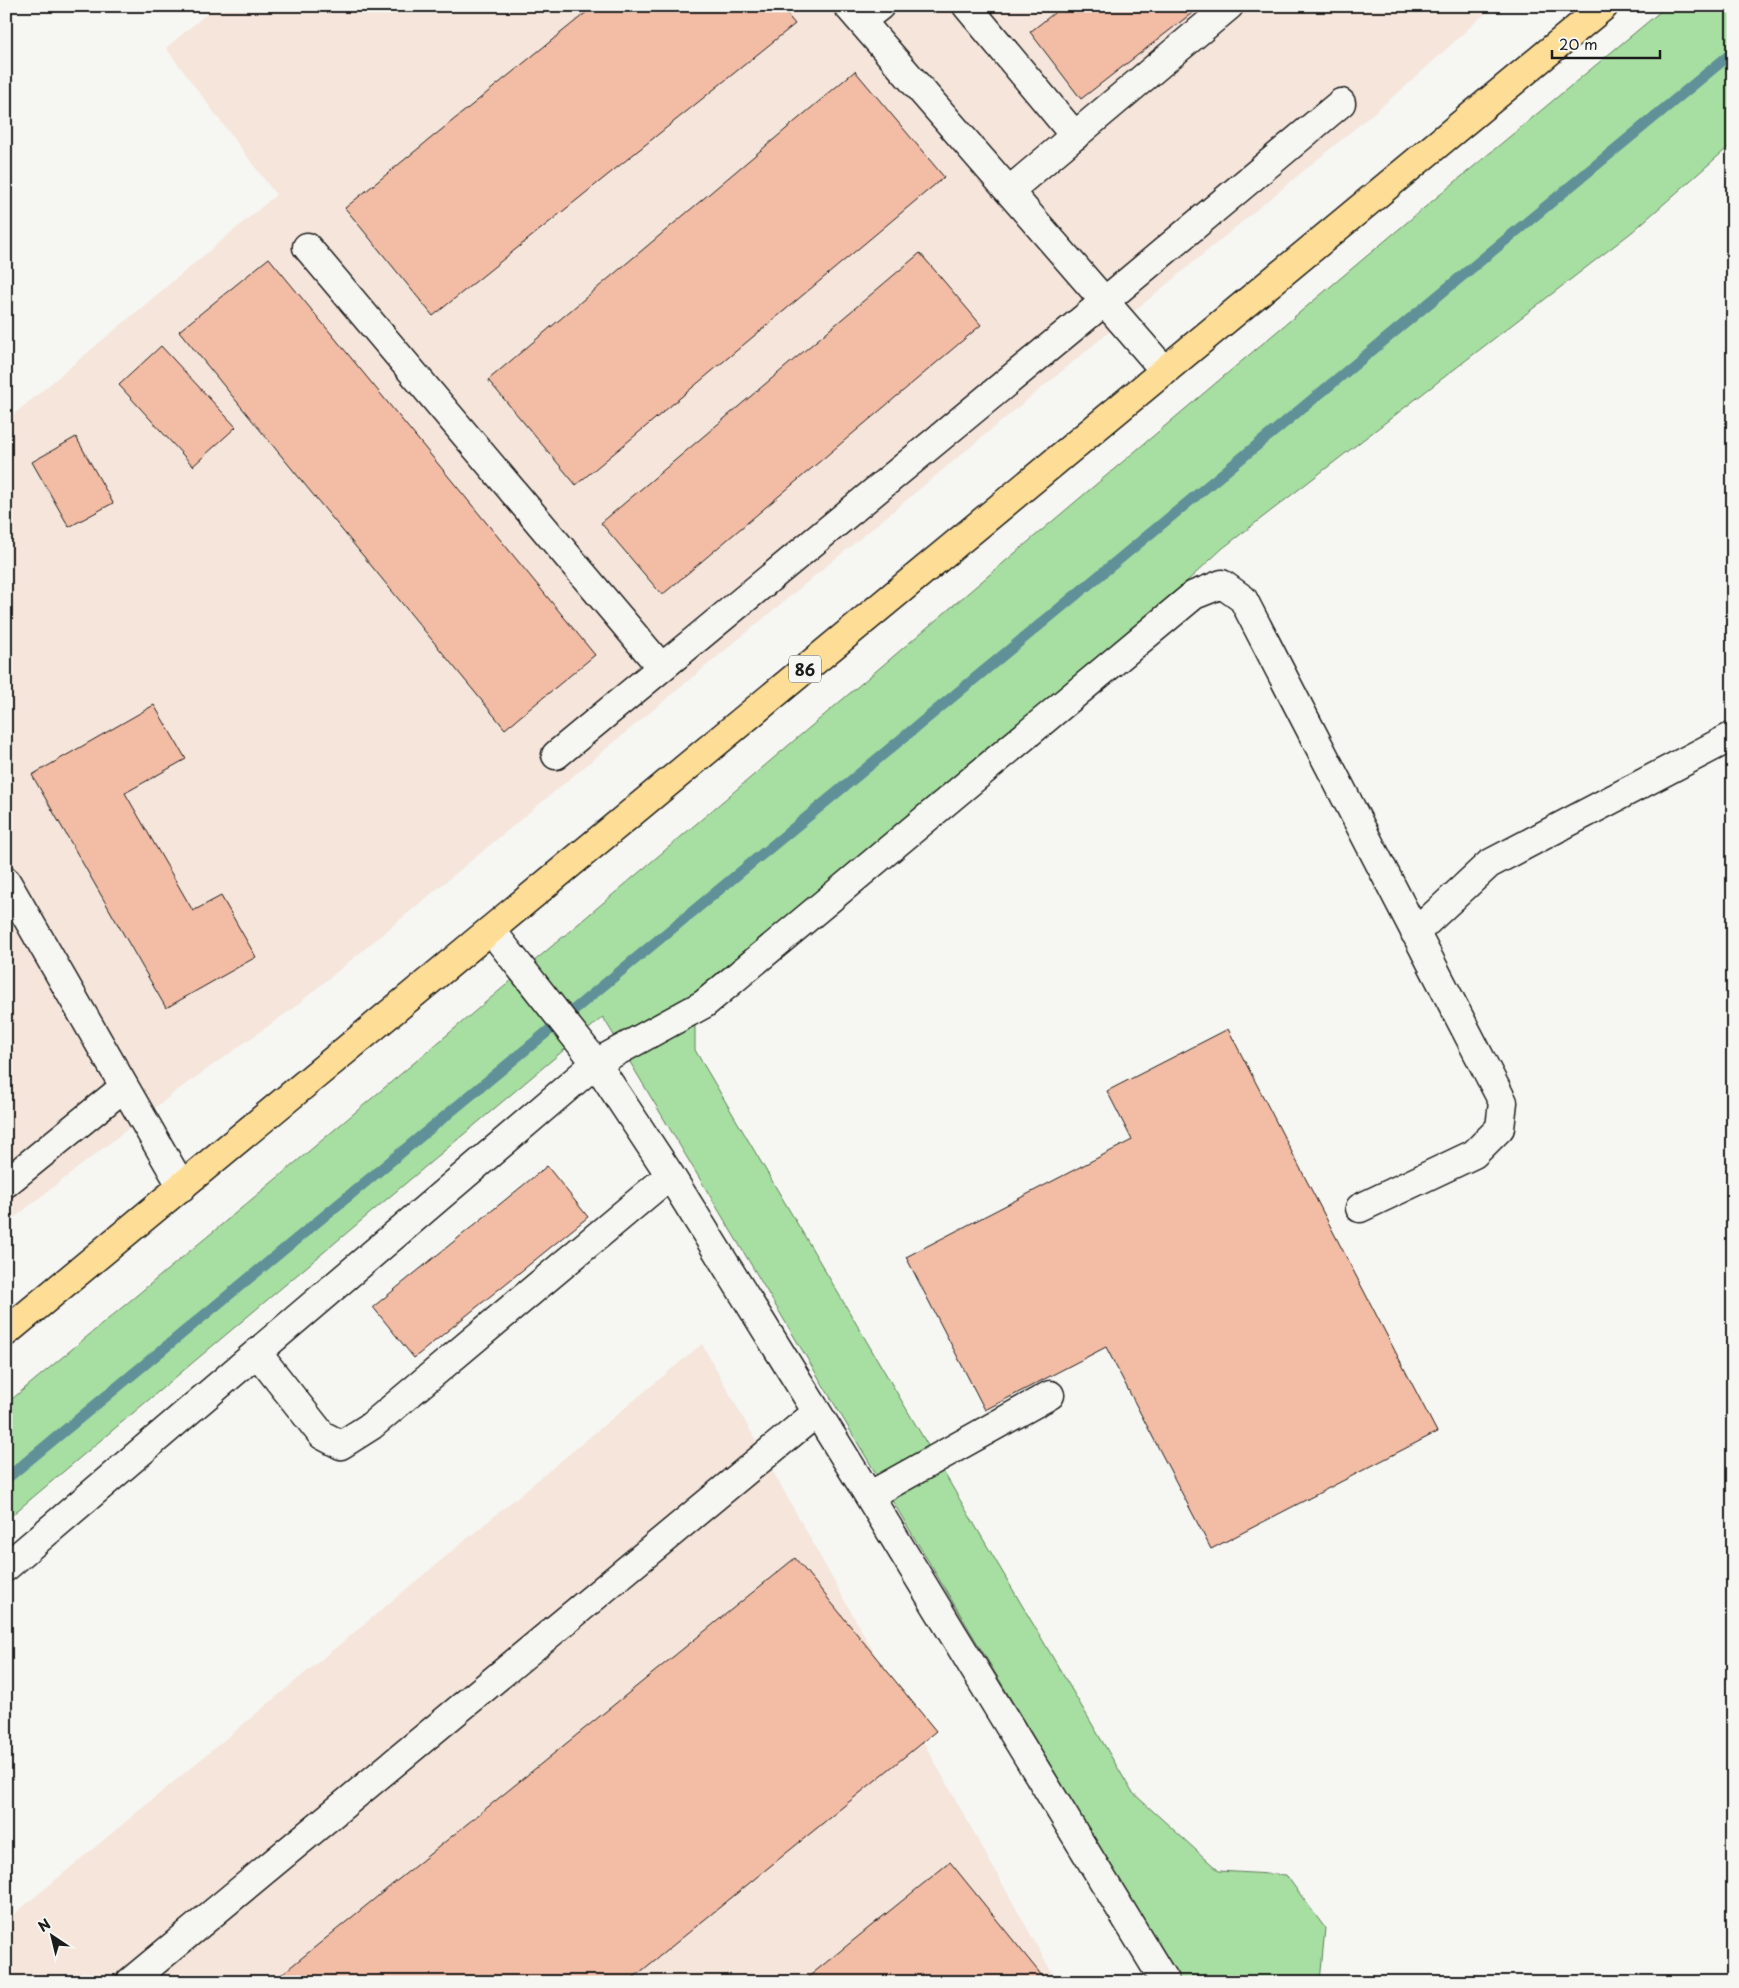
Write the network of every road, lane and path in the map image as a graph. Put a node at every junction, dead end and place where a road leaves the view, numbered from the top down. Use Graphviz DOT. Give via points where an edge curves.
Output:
graph roads {
  1 [pos="967,6"];
  2 [pos="1229,6"];
  3 [pos="1604,6"];
  4 [pos="863,11"];
  5 [pos="1341,103"];
  6 [pos="1075,136"];
  7 [pos="1009,191"];
  8 [pos="307,247"];
  9 [pos="1105,301"];
  10 [pos="1166,371"];
  11 [pos="661,667"];
  12 [pos="1733,736"];
  13 [pos="556,755"];
  14 [pos="6,880"];
  15 [pos="492,930"];
  16 [pos="1415,933"];
  17 [pos="589,1054"];
  18 [pos="123,1088"];
  19 [pos="670,1175"];
  20 [pos="6,1182"];
  21 [pos="182,1187"];
  22 [pos="1360,1208"];
  23 [pos="6,1332"];
  24 [pos="258,1354"];
  25 [pos="1050,1395"];
  26 [pos="816,1413"];
  27 [pos="869,1496"];
  28 [pos="6,1567"];
  29 [pos="130,1982"];
  30 [pos="1164,1982"];
  1 -- 6 [label="street"];
  2 -- 6 [label="street"];
  3 -- 10 [label="main road, 86"];
  4 -- 7 [label="street"];
  5 -- 9 [label="street"];
  6 -- 7 [label="street"];
  7 -- 9 [label="street"];
  8 -- 11 [label="street"];
  9 -- 10 [label="street"];
  9 -- 11 [label="street"];
  10 -- 15 [label="main road, 86"];
  11 -- 13 [label="street"];
  12 -- 16 [label="street" via="1489,864"];
  14 -- 18 [label="street"];
  15 -- 17 [label="street"];
  15 -- 21 [label="main road, 86"];
  16 -- 17 [label="street" via="1243,600 1222,584 1194,596 704,1004"];
  16 -- 22 [label="street" via="1502,1102 1500,1128 1474,1154"];
  17 -- 19 [label="street"];
  17 -- 24 [label="street"];
  18 -- 20 [label="street"];
  18 -- 21 [label="street"];
  19 -- 24 [label="street" via="371,1426 341,1444 322,1435"];
  19 -- 26 [label="street"];
  21 -- 23 [label="main road, 86"];
  24 -- 28 [label="street"];
  25 -- 27 [label="street"];
  26 -- 27 [label="street"];
  26 -- 29 [label="street"];
  27 -- 30 [label="street"];
}
